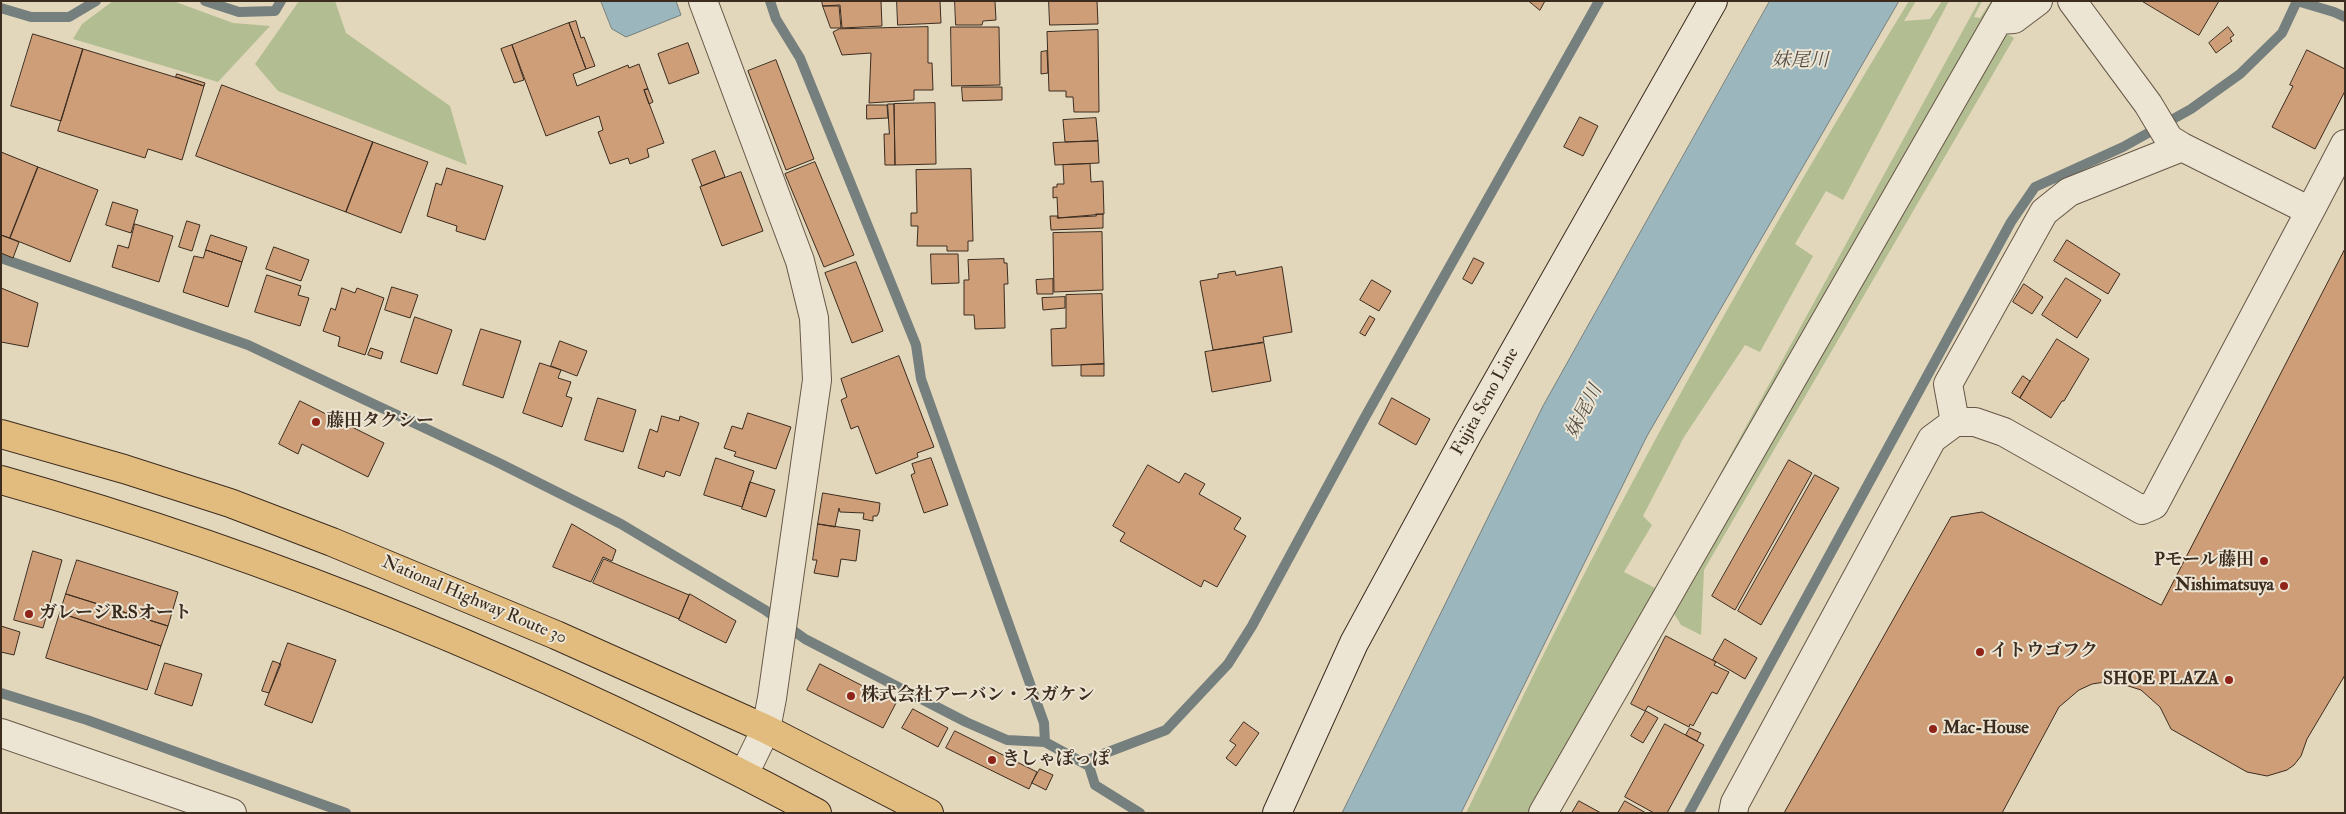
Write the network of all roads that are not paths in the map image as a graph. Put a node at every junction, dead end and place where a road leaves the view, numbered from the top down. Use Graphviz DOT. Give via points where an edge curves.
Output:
graph roads {
  1 [pos="703,1"];
  2 [pos="1713,1"];
  3 [pos="2038,1"];
  4 [pos="2072,1"];
  5 [pos="2004,10"];
  6 [pos="2176,143"];
  7 [pos="2345,144"];
  8 [pos="2310,211"];
  9 [pos="1955,422"];
  10 [pos="1,434"];
  11 [pos="1,480"];
  12 [pos="766,729"];
  13 [pos="1,733"];
  14 [pos="744,774"];
  15 [pos="232,813"];
  16 [pos="817,813"];
  17 [pos="929,813"];
  18 [pos="1277,813"];
  19 [pos="1543,813"];
  20 [pos="1734,813"];
  1 -- 12 [label="street" via="800,261 814,318 817,380"];
  2 -- 18 [label="street, Fujita Seno Line" via="1467,435 1354,643"];
  3 -- 5 [label="street" via="2014,19"];
  4 -- 6 [label="street"];
  5 -- 19 [label="street"];
  6 -- 8 [label="street"];
  6 -- 9 [label="street" via="2069,192 2044,212 1948,384"];
  7 -- 8 [label="street"];
  8 -- 9 [label="street" via="2154,505 2142,510 2004,432 1976,422"];
  9 -- 20 [label="street" via="1932,439 1735,803"];
  10 -- 12 [label="highway, National Highway Route 30" via="230,503 332,542 556,635"];
  11 -- 14 [label="highway" via="110,511 316,582 533,672"];
  12 -- 14 [label="street"];
  12 -- 17 [label="highway, National Highway Route 30"];
  13 -- 15 [label="street"];
  14 -- 16 [label="highway"];
}
